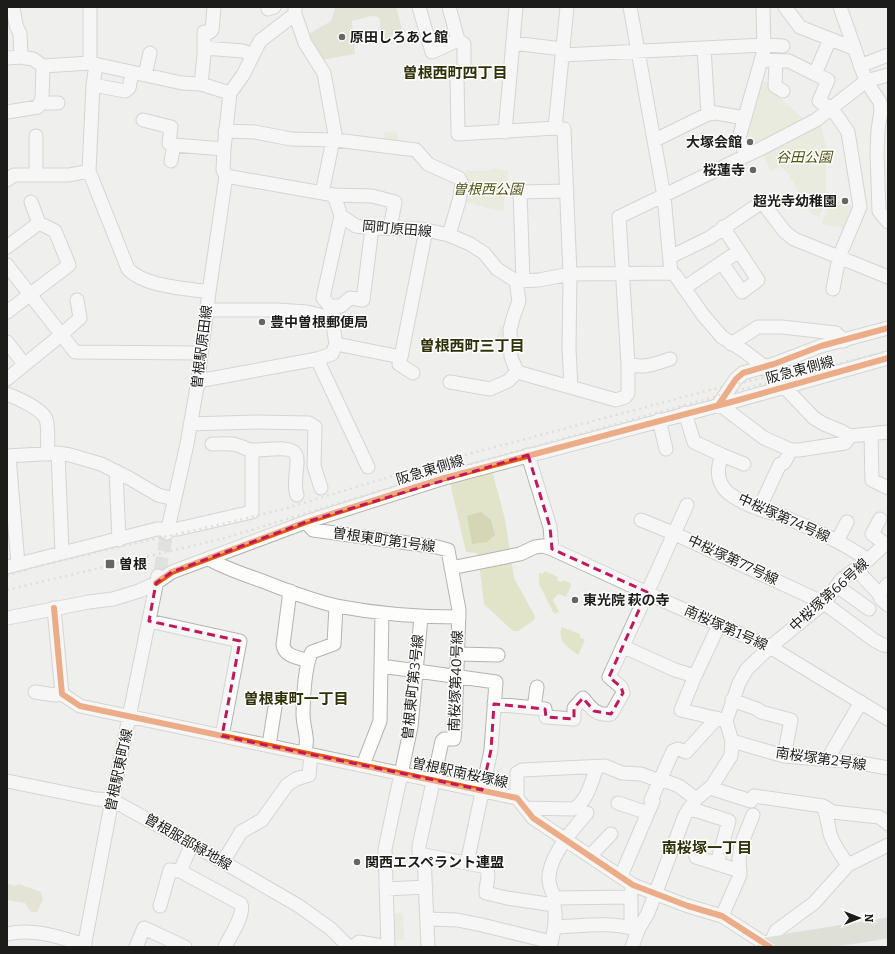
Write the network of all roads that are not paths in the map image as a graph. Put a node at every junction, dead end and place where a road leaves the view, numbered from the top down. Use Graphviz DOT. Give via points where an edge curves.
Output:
graph roads {
  1 [pos="13,7"];
  2 [pos="90,7"];
  3 [pos="214,7"];
  4 [pos="419,7"];
  5 [pos="449,7"];
  6 [pos="516,7"];
  7 [pos="567,7"];
  8 [pos="630,7"];
  9 [pos="763,7"];
  10 [pos="785,7"];
  11 [pos="840,7"];
  12 [pos="297,9"];
  13 [pos="458,40"];
  14 [pos="830,40"];
  15 [pos="513,43"];
  16 [pos="764,45"];
  17 [pos="783,46"];
  18 [pos="204,48"];
  19 [pos="704,48"];
  20 [pos="853,48"];
  21 [pos="562,52"];
  22 [pos="639,52"];
  23 [pos="150,53"];
  24 [pos="253,55"];
  25 [pos="888,55"];
  26 [pos="21,57"];
  27 [pos="7,58"];
  28 [pos="762,60"];
  29 [pos="776,61"];
  30 [pos="93,64"];
  31 [pos="43,66"];
  32 [pos="860,66"];
  33 [pos="132,73"];
  34 [pos="815,74"];
  35 [pos="888,74"];
  36 [pos="145,76"];
  37 [pos="866,81"];
  38 [pos="201,84"];
  39 [pos="93,85"];
  40 [pos="783,91"];
  41 [pos="230,93"];
  42 [pos="882,95"];
  43 [pos="40,103"];
  44 [pos="58,103"];
  45 [pos="830,109"];
  46 [pos="7,112"];
  47 [pos="708,114"];
  48 [pos="745,118"];
  49 [pos="143,120"];
  50 [pos="555,128"];
  51 [pos="225,131"];
  52 [pos="505,132"];
  53 [pos="36,136"];
  54 [pos="336,140"];
  55 [pos="655,140"];
  56 [pos="174,145"];
  57 [pos="224,149"];
  58 [pos="883,153"];
  59 [pos="746,155"];
  60 [pos="171,161"];
  61 [pos="88,171"];
  62 [pos="36,175"];
  63 [pos="226,176"];
  64 [pos="7,180"];
  65 [pos="567,191"];
  66 [pos="328,194"];
  67 [pos="664,196"];
  68 [pos="31,202"];
  69 [pos="341,216"];
  70 [pos="39,222"];
  71 [pos="888,222"];
  72 [pos="723,227"];
  73 [pos="372,228"];
  74 [pos="390,228"];
  75 [pos="426,230"];
  76 [pos="449,235"];
  77 [pos="7,246"];
  78 [pos="739,251"];
  79 [pos="839,256"];
  80 [pos="670,257"];
  81 [pos="722,262"];
  82 [pos="7,265"];
  83 [pos="623,273"];
  84 [pos="671,273"];
  85 [pos="570,274"];
  86 [pos="888,277"];
  87 [pos="520,281"];
  88 [pos="684,288"];
  89 [pos="833,289"];
  90 [pos="209,292"];
  91 [pos="30,294"];
  92 [pos="77,300"];
  93 [pos="207,310"];
  94 [pos="7,312"];
  95 [pos="333,314"];
  96 [pos="888,328"];
  97 [pos="62,334"];
  98 [pos="844,340"];
  99 [pos="7,342"];
  100 [pos="336,344"];
  101 [pos="731,344"];
  102 [pos="201,353"];
  103 [pos="401,357"];
  104 [pos="888,358"];
  105 [pos="317,359"];
  106 [pos="670,359"];
  107 [pos="24,364"];
  108 [pos="628,364"];
  109 [pos="764,367"];
  110 [pos="517,372"];
  111 [pos="413,373"];
  112 [pos="7,379"];
  113 [pos="198,381"];
  114 [pos="450,382"];
  115 [pos="571,387"];
  116 [pos="784,387"];
  117 [pos="7,394"];
  118 [pos="718,404"];
  119 [pos="685,413"];
  120 [pos="659,420"];
  121 [pos="190,424"];
  122 [pos="888,432"];
  123 [pos="871,435"];
  124 [pos="850,436"];
  125 [pos="212,444"];
  126 [pos="666,449"];
  127 [pos="252,450"];
  128 [pos="791,450"];
  129 [pos="53,454"];
  130 [pos="528,455"];
  131 [pos="722,455"];
  132 [pos="8,456"];
  133 [pos="744,464"];
  134 [pos="368,467"];
  135 [pos="116,471"];
  136 [pos="321,488"];
  137 [pos="888,488"];
  138 [pos="297,495"];
  139 [pos="174,499"];
  140 [pos="687,505"];
  141 [pos="760,509"];
  142 [pos="880,519"];
  143 [pos="641,520"];
  144 [pos="306,522"];
  145 [pos="847,522"];
  146 [pos="168,531"];
  147 [pos="673,533"];
  148 [pos="119,540"];
  149 [pos="837,542"];
  150 [pos="886,544"];
  151 [pos="552,549"];
  152 [pos="62,552"];
  153 [pos="209,559"];
  154 [pos="868,560"];
  155 [pos="13,566"];
  156 [pos="451,568"];
  157 [pos="856,569"];
  158 [pos="160,570"];
  159 [pos="156,583"];
  160 [pos="888,584"];
  161 [pos="837,586"];
  162 [pos="290,591"];
  163 [pos="647,592"];
  164 [pos="879,594"];
  165 [pos="824,603"];
  166 [pos="888,605"];
  167 [pos="336,606"];
  168 [pos="54,608"];
  169 [pos="869,609"];
  170 [pos="382,613"];
  171 [pos="421,617"];
  172 [pos="459,617"];
  173 [pos="7,618"];
  174 [pos="149,621"];
  175 [pos="719,625"];
  176 [pos="888,646"];
  177 [pos="624,647"];
  178 [pos="770,647"];
  179 [pos="458,654"];
  180 [pos="498,655"];
  181 [pos="308,661"];
  182 [pos="381,666"];
  183 [pos="416,671"];
  184 [pos="695,676"];
  185 [pos="457,678"];
  186 [pos="537,687"];
  187 [pos="35,692"];
  188 [pos="62,694"];
  189 [pos="732,700"];
  190 [pos="861,702"];
  191 [pos="494,704"];
  192 [pos="275,707"];
  193 [pos="534,708"];
  194 [pos="130,717"];
  195 [pos="888,719"];
  196 [pos="721,720"];
  197 [pos="222,736"];
  198 [pos="732,741"];
  199 [pos="269,745"];
  200 [pos="308,754"];
  201 [pos="784,756"];
  202 [pos="827,760"];
  203 [pos="886,764"];
  204 [pos="363,765"];
  205 [pos="596,767"];
  206 [pos="400,773"];
  207 [pos="660,779"];
  208 [pos="434,780"];
  209 [pos="7,781"];
  210 [pos="710,788"];
  211 [pos="482,790"];
  212 [pos="517,798"];
  213 [pos="696,799"];
  214 [pos="112,800"];
  215 [pos="618,803"];
  216 [pos="823,806"];
  217 [pos="526,808"];
  218 [pos="688,810"];
  219 [pos="587,813"];
  220 [pos="648,813"];
  221 [pos="753,814"];
  222 [pos="888,824"];
  223 [pos="611,834"];
  224 [pos="565,839"];
  225 [pos="192,844"];
  226 [pos="888,845"];
  227 [pos="424,855"];
  228 [pos="590,855"];
  229 [pos="696,857"];
  230 [pos="223,862"];
  231 [pos="467,863"];
  232 [pos="717,863"];
  233 [pos="848,864"];
  234 [pos="740,870"];
  235 [pos="180,871"];
  236 [pos="621,876"];
  237 [pos="426,887"];
  238 [pos="386,889"];
  239 [pos="632,891"];
  240 [pos="655,893"];
  241 [pos="159,897"];
  242 [pos="554,901"];
  243 [pos="722,916"];
  244 [pos="427,919"];
  245 [pos="555,927"];
  246 [pos="888,928"];
  247 [pos="634,929"];
  248 [pos="7,934"];
  249 [pos="551,944"];
  250 [pos="84,946"];
  251 [pos="136,947"];
  252 [pos="185,947"];
  253 [pos="225,947"];
  254 [pos="349,947"];
  255 [pos="353,947"];
  256 [pos="388,947"];
  257 [pos="428,947"];
  258 [pos="632,947"];
  259 [pos="769,947"];
  1 -- 26 [label="street" via="20,34"];
  2 -- 30 [label="street, 曽根駅原田線"];
  3 -- 18 [label="street" via="212,30 204,32"];
  4 -- 13 [label="street" via="432,52"];
  5 -- 13 [label="street"];
  6 -- 15 [label="street"];
  7 -- 21 [label="street"];
  8 -- 22 [label="street"];
  9 -- 16 [label="street"];
  10 -- 14 [label="street" via="800,27"];
  11 -- 20 [label="street"];
  12 -- 24 [label="street" via="260,41"];
  12 -- 54 [label="street" via="305,43 324,73"];
  13 -- 52 [label="street" via="464,44 464,71 457,77 458,134"];
  14 -- 20 [label="street"];
  14 -- 34 [label="street"];
  15 -- 21 [label="street"];
  15 -- 52 [label="street"];
  16 -- 17 [label="street"];
  16 -- 19 [label="street"];
  16 -- 28 [label="street"];
  18 -- 24 [label="street" via="243,51"];
  18 -- 38 [label="street"];
  19 -- 22 [label="street"];
  19 -- 47 [label="street"];
  20 -- 32 [label="street"];
  21 -- 22 [label="street"];
  21 -- 50 [label="street"];
  22 -- 55 [label="street"];
  23 -- 36 [label="street"];
  24 -- 41 [label="street"];
  25 -- 32 [label="street"];
  26 -- 27 [label="street"];
  26 -- 31 [label="street" via="33,59"];
  28 -- 29 [label="street"];
  28 -- 48 [label="street"];
  29 -- 34 [label="street" via="789,61"];
  29 -- 40 [label="street" via="775,86"];
  30 -- 31 [label="street"];
  30 -- 33 [label="street"];
  30 -- 39 [label="street, 曽根駅原田線"];
  31 -- 43 [label="street"];
  32 -- 37 [label="street"];
  33 -- 36 [label="street"];
  33 -- 39 [label="street" via="129,88 125,91"];
  34 -- 45 [label="street" via="828,80 819,101"];
  35 -- 37 [label="street"];
  36 -- 38 [label="street"];
  37 -- 42 [label="street"];
  37 -- 45 [label="street"];
  38 -- 41 [label="street"];
  39 -- 61 [label="street, 曽根駅原田線"];
  41 -- 51 [label="street"];
  42 -- 58 [label="street" via="878,130"];
  43 -- 44 [label="street"];
  43 -- 46 [label="street" via="38,107"];
  45 -- 59 [label="street" via="816,120"];
  45 -- 79 [label="street" via="848,132 860,207"];
  47 -- 48 [label="street"];
  47 -- 55 [label="street"];
  48 -- 59 [label="street" via="739,138"];
  49 -- 56 [label="street" via="171,127 169,143"];
  50 -- 52 [label="street"];
  50 -- 65 [label="street" via="564,130"];
  51 -- 54 [label="street" via="255,132 291,139"];
  51 -- 57 [label="street"];
  53 -- 62 [label="street"];
  54 -- 66 [label="street" via="332,146"];
  54 -- 76 [label="street" via="416,150 428,164 459,178 462,184"];
  55 -- 67 [label="street"];
  56 -- 57 [label="street"];
  56 -- 60 [label="street"];
  57 -- 63 [label="street" via="223,170"];
  58 -- 71 [label="street" via="879,211"];
  59 -- 67 [label="street"];
  61 -- 62 [label="street" via="69,175"];
  61 -- 90 [label="street, 曽根駅原田線" via="128,269 155,283"];
  62 -- 64 [label="street" via="14,175"];
  63 -- 66 [label="street"];
  63 -- 90 [label="street"];
  65 -- 85 [label="street"];
  65 -- 87 [label="street" via="520,192"];
  66 -- 69 [label="street"];
  66 -- 74 [label="street" via="372,196 395,202"];
  67 -- 80 [label="street"];
  67 -- 83 [label="street" via="619,217"];
  68 -- 70 [label="street"];
  69 -- 73 [label="street, 岡町原田線" via="356,226"];
  69 -- 95 [label="street" via="323,298"];
  70 -- 77 [label="street"];
  70 -- 91 [label="street" via="55,231 69,265"];
  72 -- 78 [label="street"];
  72 -- 79 [label="street" via="762,202 789,236"];
  72 -- 80 [label="street" via="709,238"];
  73 -- 74 [label="street, 岡町原田線"];
  73 -- 95 [label="street" via="362,300 350,298 341,306 335,306"];
  74 -- 75 [label="street, 岡町原田線"];
  75 -- 76 [label="street, 岡町原田線"];
  75 -- 103 [label="street"];
  76 -- 87 [label="street, 岡町原田線" via="484,253 497,269"];
  78 -- 81 [label="street"];
  78 -- 81 [label="street" via="758,280 742,292"];
  79 -- 86 [label="street"];
  79 -- 89 [label="street"];
  80 -- 84 [label="street"];
  81 -- 88 [label="street"];
  82 -- 91 [label="street"];
  83 -- 84 [label="street"];
  83 -- 85 [label="street"];
  83 -- 108 [label="street"];
  84 -- 88 [label="street"];
  85 -- 87 [label="street"];
  85 -- 115 [label="street"];
  87 -- 110 [label="street" via="519,301 510,330 511,357"];
  88 -- 101 [label="street" via="702,315"];
  90 -- 93 [label="street, 曽根駅原田線"];
  91 -- 94 [label="street"];
  91 -- 97 [label="street"];
  92 -- 97 [label="street" via="80,318"];
  93 -- 95 [label="street" via="277,310"];
  93 -- 102 [label="street, 曽根駅原田線"];
  95 -- 100 [label="street"];
  96 -- 98 [label="street, 阪急東側線"];
  97 -- 102 [label="street" via="75,352"];
  97 -- 107 [label="street"];
  98 -- 101 [label="street" via="836,334 782,327 758,327"];
  98 -- 109 [label="street, 阪急東側線"];
  99 -- 107 [label="street"];
  100 -- 103 [label="street"];
  100 -- 105 [label="street" via="332,354"];
  101 -- 109 [label="street"];
  102 -- 113 [label="street, 曽根駅原田線"];
  103 -- 111 [label="street" via="399,364"];
  104 -- 116 [label="street, 阪急東側線"];
  105 -- 113 [label="street"];
  105 -- 134 [label="street"];
  106 -- 108 [label="street" via="648,366"];
  107 -- 112 [label="street"];
  108 -- 115 [label="street" via="628,393 623,399 616,400"];
  109 -- 116 [label="street"];
  109 -- 118 [label="street, 阪急東側線" via="743,373"];
  110 -- 114 [label="street" via="508,382 490,389"];
  110 -- 115 [label="street"];
  113 -- 121 [label="street, 曽根駅原田線"];
  116 -- 118 [label="street, 阪急東側線"];
  116 -- 124 [label="street" via="814,418"];
  117 -- 129 [label="street" via="33,407 46,419"];
  118 -- 119 [label="street, 阪急東側線"];
  118 -- 128 [label="street" via="764,438"];
  119 -- 120 [label="street, 阪急東側線"];
  119 -- 131 [label="street" via="694,442"];
  120 -- 126 [label="street"];
  120 -- 130 [label="street, 阪急東側線"];
  121 -- 136 [label="street" via="309,423 315,427 314,466"];
  121 -- 139 [label="street, 曽根駅原田線"];
  122 -- 123 [label="street"];
  123 -- 124 [label="street"];
  123 -- 137 [label="street" via="872,480"];
  124 -- 128 [label="street" via="845,443"];
  125 -- 127 [label="street" via="237,445"];
  127 -- 138 [label="street" via="294,452 297,456"];
  127 -- 146 [label="street" via="252,512"];
  128 -- 141 [label="street" via="784,463 780,464"];
  129 -- 132 [label="street"];
  129 -- 135 [label="street" via="101,464"];
  129 -- 152 [label="street"];
  130 -- 144 [label="street, 阪急東側線" via="441,479"];
  130 -- 151 [label="street" via="550,527"];
  131 -- 133 [label="street"];
  131 -- 141 [label="street, 中桜塚第74号線" via="717,468 723,488"];
  132 -- 155 [label="street"];
  135 -- 139 [label="street" via="158,495"];
  135 -- 148 [label="street"];
  139 -- 146 [label="street, 曽根駅原田線"];
  140 -- 147 [label="street"];
  141 -- 149 [label="street, 中桜塚第74号線" via="778,514"];
  142 -- 150 [label="street" via="872,534"];
  143 -- 147 [label="street, 中桜塚第77号線"];
  144 -- 153 [label="street, 阪急東側線"];
  144 -- 156 [label="street, 曽根東町第1号線" via="313,530 448,550"];
  145 -- 149 [label="street, 中桜塚第74号線"];
  146 -- 148 [label="street" via="157,528"];
  147 -- 163 [label="street"];
  147 -- 165 [label="street, 中桜塚第77号線"];
  148 -- 152 [label="street"];
  149 -- 154 [label="street, 中桜塚第74号線"];
  150 -- 154 [label="street, 中桜塚第66号線"];
  151 -- 156 [label="street, 南桜塚第1号線" via="535,547 520,554"];
  151 -- 163 [label="street, 南桜塚第1号線"];
  152 -- 155 [label="street"];
  153 -- 159 [label="street, 阪急東側線" via="172,572"];
  153 -- 162 [label="street" via="220,566"];
  154 -- 157 [label="street, 中桜塚第66号線"];
  156 -- 172 [label="street, 南桜塚第40号線"];
  157 -- 161 [label="street, 中桜塚第66号線"];
  157 -- 164 [label="street"];
  158 -- 159 [label="street, 曽根駅東町線"];
  159 -- 168 [label="street" via="113,598"];
  159 -- 174 [label="street, 曽根駅東町線"];
  160 -- 164 [label="street"];
  161 -- 165 [label="street, 中桜塚第66号線"];
  161 -- 169 [label="street"];
  162 -- 167 [label="street"];
  162 -- 181 [label="street" via="284,650 289,655"];
  163 -- 175 [label="street, 南桜塚第1号線"];
  163 -- 177 [label="street"];
  164 -- 166 [label="street"];
  165 -- 176 [label="street, 中桜塚第77号線" via="874,640"];
  165 -- 178 [label="street, 中桜塚第66号線"];
  167 -- 170 [label="street"];
  167 -- 181 [label="street" via="334,644 312,652"];
  168 -- 173 [label="street"];
  168 -- 188 [label="street"];
  170 -- 171 [label="street"];
  170 -- 182 [label="street"];
  171 -- 172 [label="street"];
  171 -- 183 [label="street, 曽根東町第3号線"];
  172 -- 179 [label="street, 南桜塚第40号線"];
  174 -- 194 [label="street, 曽根駅東町線"];
  174 -- 197 [label="street" via="240,641"];
  175 -- 178 [label="street, 南桜塚第1号線"];
  175 -- 184 [label="street"];
  177 -- 184 [label="street" via="675,670"];
  177 -- 193 [label="street" via="609,677 621,687 623,693 611,714 604,715 594,711 583,698 574,708 574,719 546,717 545,710"];
  178 -- 189 [label="street, 中桜塚第66号線" via="747,669"];
  178 -- 190 [label="street, 南桜塚第1号線"];
  179 -- 180 [label="street"];
  179 -- 185 [label="street, 南桜塚第40号線"];
  181 -- 200 [label="street" via="303,713"];
  182 -- 183 [label="street"];
  182 -- 204 [label="street" via="380,721"];
  183 -- 185 [label="street"];
  183 -- 206 [label="street, 曽根東町第3号線" via="411,727"];
  184 -- 196 [label="street" via="681,710"];
  185 -- 191 [label="street" via="496,682"];
  185 -- 208 [label="street, 南桜塚第40号線" via="454,739 442,741"];
  186 -- 193 [label="street"];
  187 -- 188 [label="street"];
  188 -- 194 [label="street, 曽根駅南桜塚線" via="80,706"];
  189 -- 196 [label="street, 中桜塚第66号線"];
  189 -- 201 [label="street" via="761,712 791,720"];
  190 -- 195 [label="street, 南桜塚第1号線"];
  190 -- 202 [label="street"];
  191 -- 193 [label="street"];
  191 -- 211 [label="street" via="490,750"];
  192 -- 199 [label="street"];
  194 -- 197 [label="street, 曽根駅南桜塚線"];
  194 -- 214 [label="street, 曽根駅東町線"];
  196 -- 198 [label="street"];
  196 -- 207 [label="street" via="686,752 678,749 673,751"];
  197 -- 199 [label="street, 曽根駅南桜塚線"];
  198 -- 201 [label="street, 南桜塚第2号線"];
  198 -- 210 [label="street" via="731,756"];
  199 -- 200 [label="street, 曽根駅南桜塚線"];
  200 -- 204 [label="street, 曽根駅南桜塚線"];
  200 -- 230 [label="street" via="309,775 286,785 262,820 241,832"];
  201 -- 202 [label="street, 南桜塚第2号線"];
  202 -- 203 [label="street, 南桜塚第2号線"];
  204 -- 206 [label="street, 曽根駅南桜塚線"];
  205 -- 207 [label="street" via="605,766 622,773"];
  205 -- 212 [label="street" via="522,770 517,773"];
  205 -- 217 [label="street" via="580,805 573,809 563,804"];
  206 -- 208 [label="street, 曽根駅南桜塚線"];
  206 -- 238 [label="street, 曽根東町第3号線" via="385,849"];
  207 -- 213 [label="street" via="679,786"];
  207 -- 220 [label="street"];
  208 -- 211 [label="street, 曽根駅南桜塚線"];
  208 -- 227 [label="street, 南桜塚第40号線" via="419,846 419,852"];
  209 -- 214 [label="street, 曽根服部緑地線"];
  210 -- 213 [label="street"];
  210 -- 216 [label="street" via="751,801 754,796"];
  211 -- 212 [label="street, 曽根駅南桜塚線"];
  211 -- 231 [label="street"];
  212 -- 217 [label="street, 曽根駅南桜塚線"];
  213 -- 218 [label="street"];
  214 -- 225 [label="street, 曽根服部緑地線"];
  214 -- 250 [label="street, 曽根駅東町線"];
  215 -- 220 [label="street"];
  216 -- 222 [label="street" via="833,812 879,817"];
  216 -- 233 [label="street" via="830,834"];
  217 -- 224 [label="street, 曽根駅南桜塚線" via="533,818"];
  218 -- 232 [label="street" via="730,821"];
  218 -- 240 [label="street"];
  219 -- 224 [label="street"];
  220 -- 236 [label="street"];
  221 -- 234 [label="street" via="741,845"];
  223 -- 228 [label="street"];
  224 -- 228 [label="street, 曽根駅南桜塚線"];
  224 -- 242 [label="street" via="552,864 549,877"];
  225 -- 230 [label="street, 曽根服部緑地線"];
  225 -- 235 [label="street"];
  226 -- 233 [label="street"];
  227 -- 231 [label="street"];
  227 -- 237 [label="street, 南桜塚第40号線"];
  228 -- 236 [label="street, 曽根駅南桜塚線"];
  229 -- 232 [label="street"];
  230 -- 254 [label="street, 曽根服部緑地線" via="299,906 331,929"];
  231 -- 242 [label="street" via="487,867 486,893 507,898"];
  232 -- 234 [label="street"];
  233 -- 259 [label="street" via="814,903 776,931"];
  234 -- 243 [label="street"];
  235 -- 241 [label="street" via="170,870"];
  235 -- 253 [label="street" via="241,904 238,922"];
  236 -- 239 [label="street, 曽根駅南桜塚線"];
  237 -- 238 [label="street"];
  237 -- 244 [label="street, 南桜塚第40号線"];
  238 -- 256 [label="street, 曽根東町第3号線"];
  239 -- 240 [label="street, 曽根駅南桜塚線"];
  239 -- 242 [label="street"];
  239 -- 247 [label="street"];
  240 -- 243 [label="street, 曽根駅南桜塚線"];
  240 -- 247 [label="street" via="648,913"];
  242 -- 245 [label="street"];
  243 -- 259 [label="street, 曽根駅南桜塚線"];
  244 -- 249 [label="street" via="457,920 482,925"];
  244 -- 257 [label="street, 南桜塚第40号線"];
  245 -- 247 [label="street" via="597,925"];
  245 -- 249 [label="street"];
  246 -- 259 [label="highway"];
  247 -- 258 [label="street"];
  248 -- 250 [label="street" via="44,933"];
  251 -- 252 [label="street" via="144,928"];
  255 -- 256 [label="street" via="359,942"];
}
